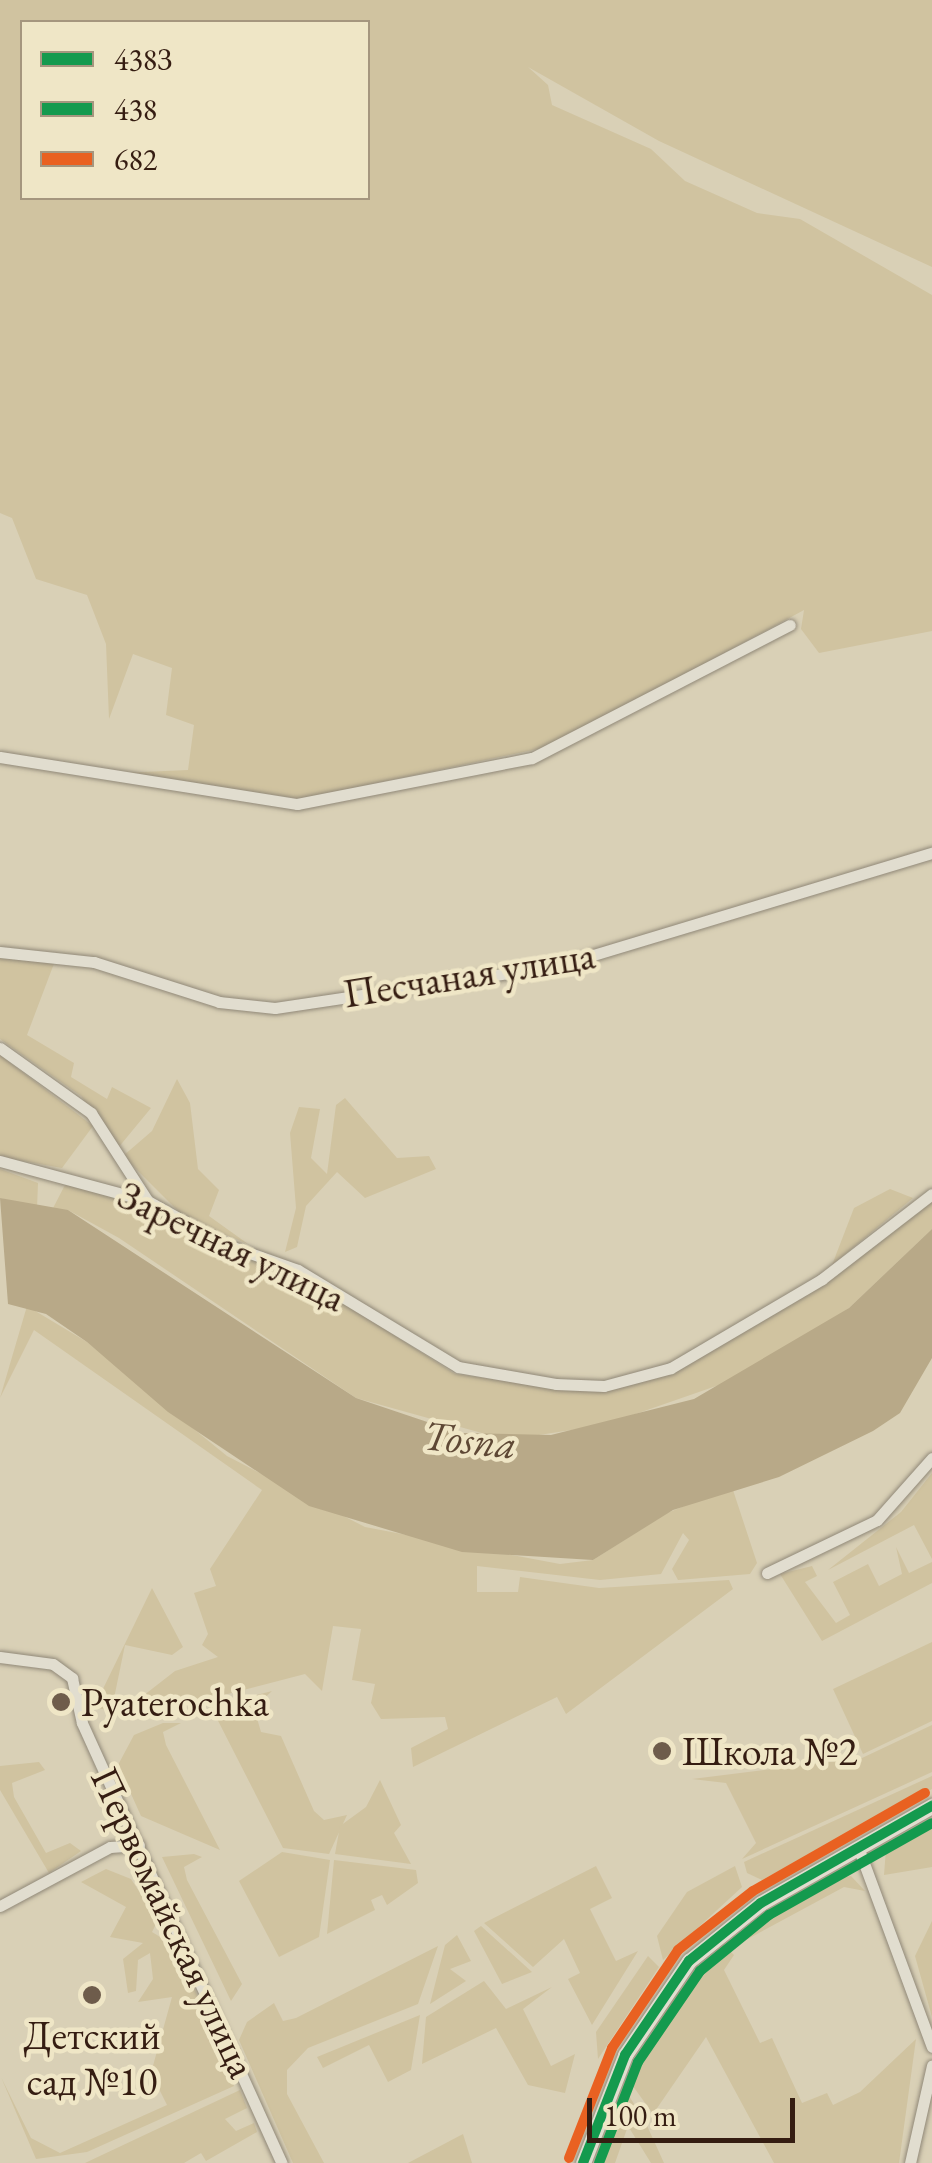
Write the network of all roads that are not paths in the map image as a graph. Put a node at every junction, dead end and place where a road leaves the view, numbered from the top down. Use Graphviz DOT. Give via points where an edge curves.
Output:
graph roads {
  1 [pos="790,625"];
  2 [pos="0,757"];
  3 [pos="932,853"];
  4 [pos="0,952"];
  5 [pos="0,1048"];
  6 [pos="0,1160"];
  7 [pos="932,1194"];
  8 [pos="148,1201"];
  9 [pos="932,1458"];
  10 [pos="767,1573"];
  11 [pos="0,1657"];
  12 [pos="932,1806"];
  13 [pos="139,1845"];
  14 [pos="858,1847"];
  15 [pos="0,1906"];
  16 [pos="932,2047"];
  17 [pos="932,2065"];
  18 [pos="282,2163"];
  19 [pos="583,2163"];
  20 [pos="910,2163"];
  1 -- 2 [label="street" via="532,758 298,804"];
  3 -- 4 [label="street, Песчаная улица" via="557,966 275,1008 219,1002 94,962"];
  5 -- 8 [label="street" via="91,1113"];
  6 -- 8 [label="street, Заречная улица"];
  7 -- 8 [label="street, Заречная улица" via="789,1299 671,1368 604,1386 458,1367 298,1270 227,1245"];
  9 -- 10 [label="street" via="878,1520"];
  11 -- 13 [label="street, Первомайская улица" via="53,1664 72,1678 82,1723"];
  12 -- 14 [label="main road"];
  13 -- 15 [label="street" via="110,1848"];
  13 -- 18 [label="street, Первомайская улица"];
  14 -- 16 [label="street"];
  14 -- 19 [label="main road" via="725,1929 670,1982 625,2056"];
  17 -- 20 [label="street"];
}
